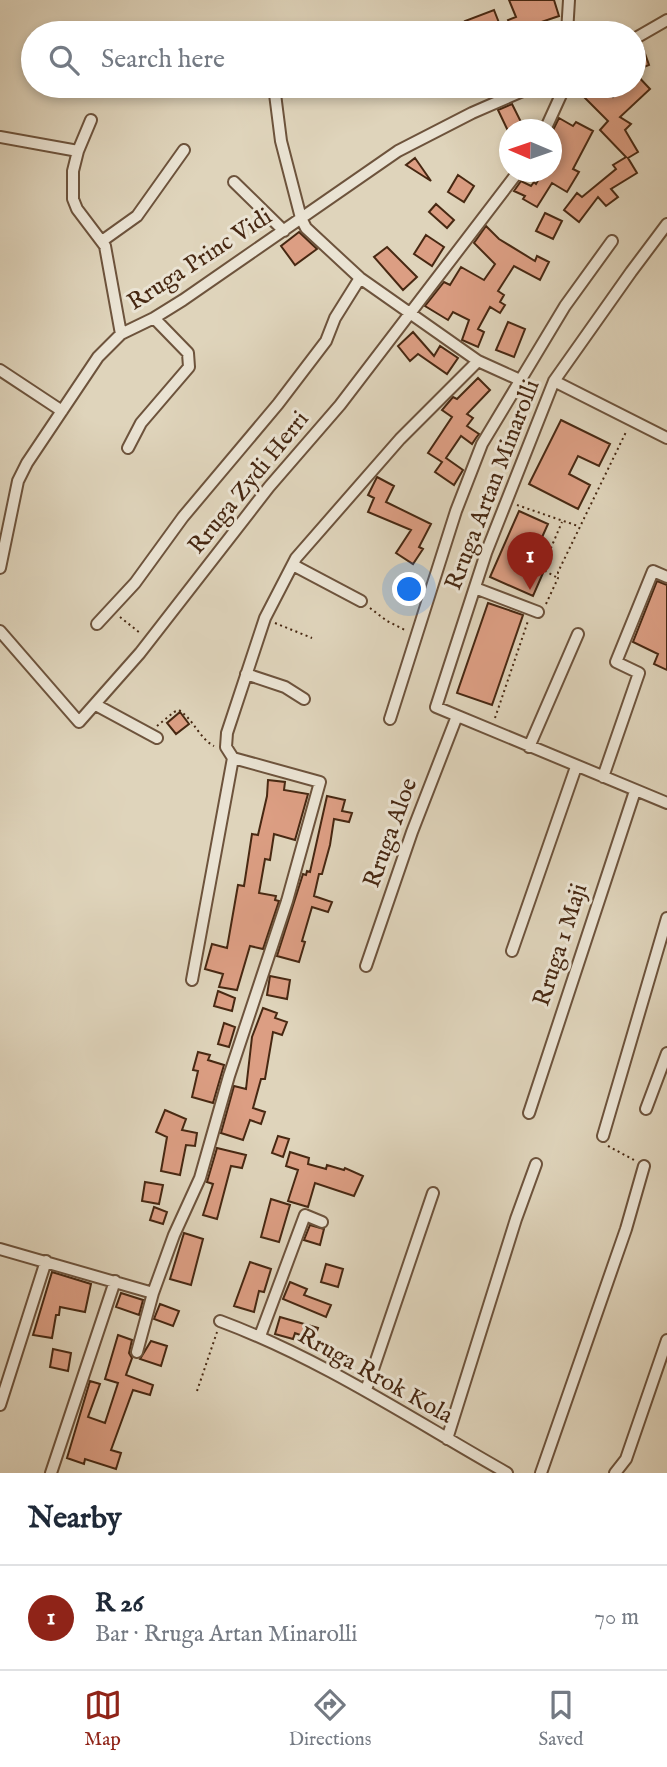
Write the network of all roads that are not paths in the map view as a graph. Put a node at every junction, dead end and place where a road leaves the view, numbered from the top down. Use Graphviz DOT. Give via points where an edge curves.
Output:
graph roads {
  1 [pos="569,0"];
  2 [pos="667,11"];
  3 [pos="568,21"];
  4 [pos="664,22"];
  5 [pos="646,32"];
  6 [pos="276,98"];
  7 [pos="506,98"];
  8 [pos="560,98"];
  9 [pos="550,119"];
  10 [pos="91,120"];
  11 [pos="0,137"];
  12 [pos="184,150"];
  13 [pos="78,151"];
  14 [pos="234,182"];
  15 [pos="510,182"];
  16 [pos="301,218"];
  17 [pos="667,225"];
  18 [pos="284,231"];
  19 [pos="102,241"];
  20 [pos="612,241"];
  21 [pos="360,278"];
  22 [pos="409,312"];
  23 [pos="154,318"];
  24 [pos="121,334"];
  25 [pos="478,361"];
  26 [pos="0,370"];
  27 [pos="520,380"];
  28 [pos="554,381"];
  29 [pos="62,411"];
  30 [pos="667,438"];
  31 [pos="128,449"];
  32 [pos="293,565"];
  33 [pos="0,568"];
  34 [pos="667,577"];
  35 [pos="475,588"];
  36 [pos="361,601"];
  37 [pos="535,611"];
  38 [pos="97,625"];
  39 [pos="0,631"];
  40 [pos="578,634"];
  41 [pos="246,674"];
  42 [pos="304,699"];
  43 [pos="96,705"];
  44 [pos="457,716"];
  45 [pos="390,719"];
  46 [pos="157,738"];
  47 [pos="529,747"];
  48 [pos="233,758"];
  49 [pos="576,767"];
  50 [pos="603,777"];
  51 [pos="635,791"];
  52 [pos="667,803"];
  53 [pos="667,918"];
  54 [pos="512,951"];
  55 [pos="366,966"];
  56 [pos="192,980"];
  57 [pos="667,1053"];
  58 [pos="646,1109"];
  59 [pos="529,1113"];
  60 [pos="603,1136"];
  61 [pos="536,1164"];
  62 [pos="644,1166"];
  63 [pos="433,1193"];
  64 [pos="322,1222"];
  65 [pos="0,1249"];
  66 [pos="46,1261"];
  67 [pos="115,1281"];
  68 [pos="153,1293"];
  69 [pos="220,1321"];
  70 [pos="260,1336"];
  71 [pos="667,1340"];
  72 [pos="137,1352"];
  73 [pos="366,1390"];
  74 [pos="0,1405"];
  75 [pos="447,1440"];
  76 [pos="51,1473"];
  77 [pos="507,1473"];
  78 [pos="541,1473"];
  79 [pos="615,1473"];
  1 -- 3 [label="street"];
  2 -- 4 [label="street"];
  4 -- 5 [label="street"];
  6 -- 16 [label="street" via="281,141"];
  7 -- 16 [label="street, Rruga Princ Vidi" via="398,151"];
  8 -- 9 [label="street"];
  10 -- 13 [label="street"];
  11 -- 13 [label="street"];
  12 -- 19 [label="street" via="137,216"];
  13 -- 19 [label="street" via="73,199"];
  14 -- 18 [label="street"];
  15 -- 22 [label="street, Rruga Zydi Herri"];
  16 -- 18 [label="street, Rruga Princ Vidi"];
  16 -- 21 [label="street"];
  17 -- 28 [label="street, Rruga Artan Minarolli"];
  18 -- 23 [label="street, Rruga Princ Vidi"];
  19 -- 24 [label="street"];
  20 -- 27 [label="street"];
  21 -- 22 [label="street"];
  21 -- 38 [label="street" via="326,341"];
  22 -- 25 [label="street"];
  22 -- 43 [label="street, Rruga Zydi Herri" via="340,405"];
  23 -- 24 [label="street, Rruga Princ Vidi"];
  23 -- 31 [label="street" via="188,353 189,366 141,424"];
  24 -- 29 [label="street, Rruga Princ Vidi" via="98,357"];
  25 -- 27 [label="street"];
  25 -- 32 [label="street" via="391,449"];
  26 -- 29 [label="street"];
  27 -- 45 [label="street" via="482,444 456,511"];
  28 -- 30 [label="street"];
  28 -- 35 [label="street, Rruga Artan Minarolli"];
  29 -- 33 [label="street, Rruga Princ Vidi" via="18,481"];
  32 -- 36 [label="street"];
  32 -- 41 [label="street" via="265,618"];
  34 -- 50 [label="street" via="653,571 616,662 639,673"];
  35 -- 37 [label="street"];
  35 -- 44 [label="street, Rruga Artan Minarolli" via="436,707"];
  39 -- 43 [label="street" via="79,722"];
  40 -- 47 [label="street"];
  41 -- 42 [label="street"];
  41 -- 48 [label="street" via="227,733 226,747"];
  43 -- 46 [label="street"];
  44 -- 47 [label="street"];
  44 -- 55 [label="street, Rruga Aloe"];
  47 -- 49 [label="street"];
  48 -- 56 [label="street"];
  48 -- 68 [label="street" via="320,782 200,1178"];
  49 -- 50 [label="street"];
  49 -- 54 [label="street"];
  50 -- 51 [label="street"];
  51 -- 52 [label="street"];
  51 -- 59 [label="street, Rruga 1 Maji"];
  53 -- 60 [label="street"];
  57 -- 58 [label="street"];
  61 -- 75 [label="street"];
  62 -- 78 [label="street"];
  63 -- 73 [label="street"];
  64 -- 70 [label="street" via="305,1215"];
  65 -- 66 [label="street"];
  66 -- 67 [label="street"];
  66 -- 74 [label="street"];
  67 -- 68 [label="street"];
  67 -- 76 [label="street"];
  68 -- 72 [label="street"];
  69 -- 70 [label="street, Rruga Rrok Kola"];
  70 -- 73 [label="street, Rruga Rrok Kola"];
  71 -- 79 [label="street" via="626,1459"];
  73 -- 75 [label="street, Rruga Rrok Kola"];
  75 -- 77 [label="street, Rruga Rrok Kola"];
}
